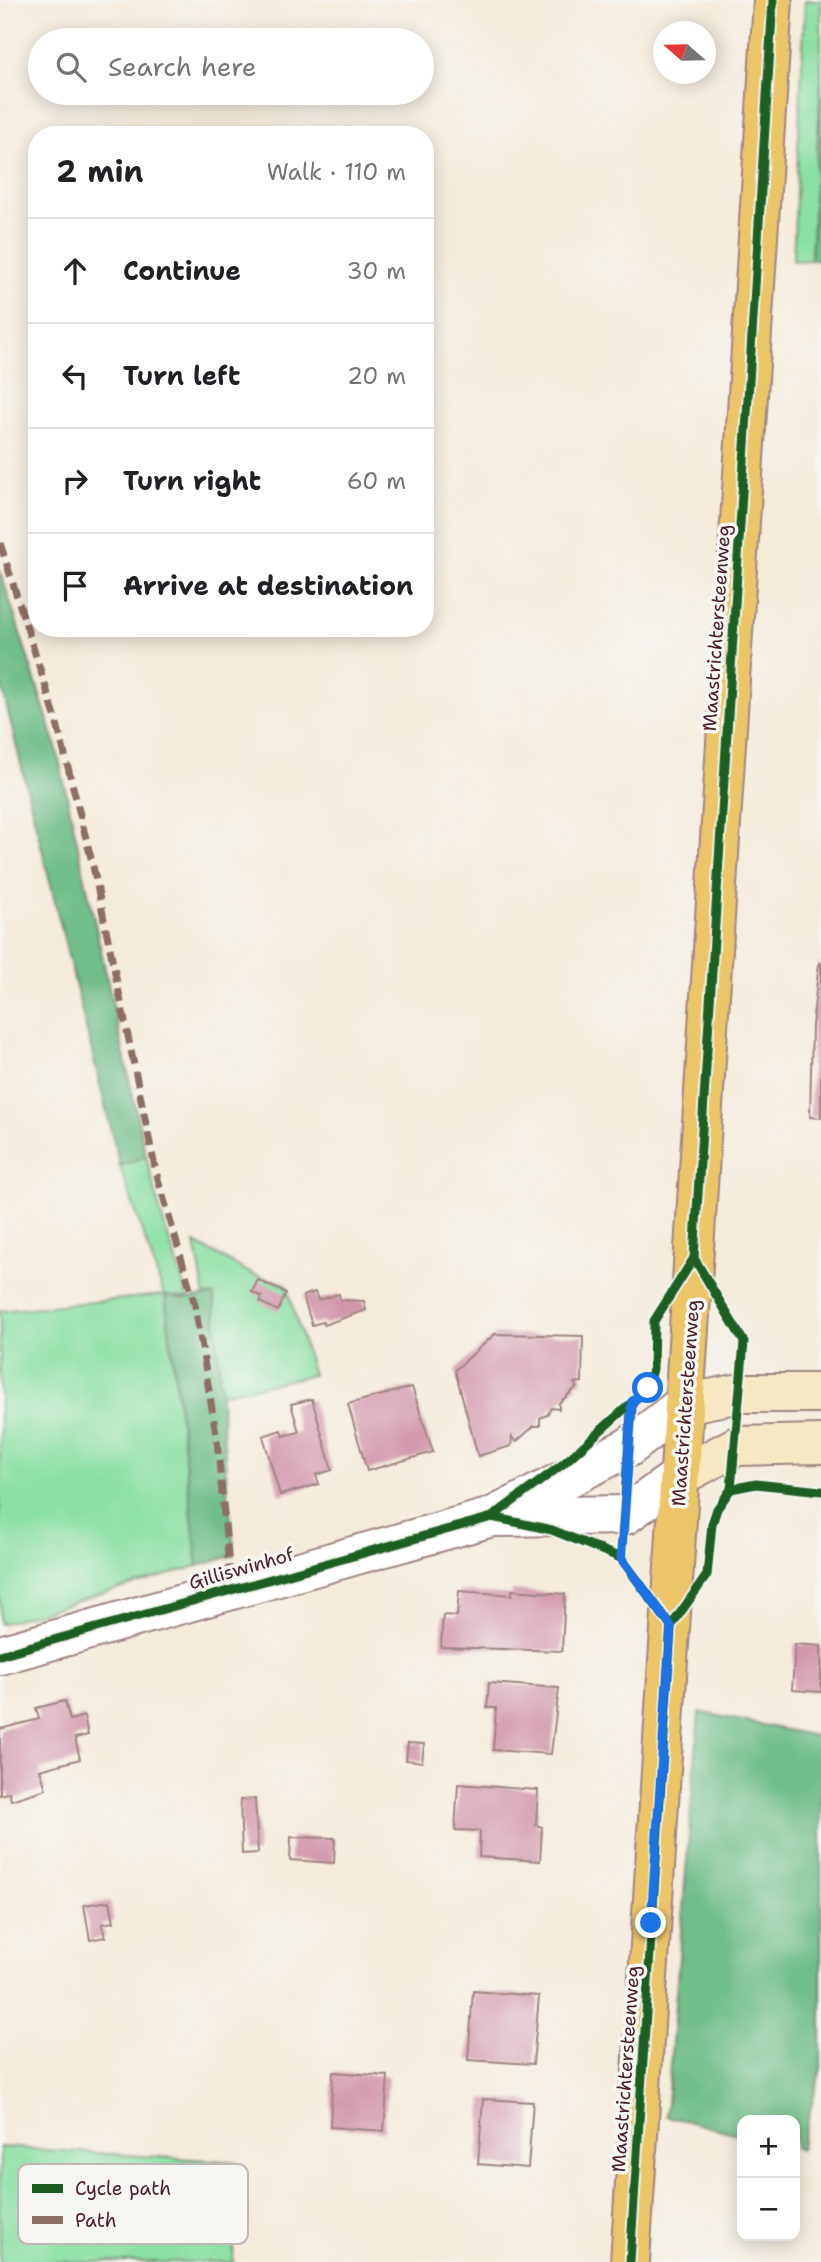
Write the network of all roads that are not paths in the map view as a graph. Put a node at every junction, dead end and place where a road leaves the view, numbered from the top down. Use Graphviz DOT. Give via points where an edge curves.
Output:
graph roads {
  1 [pos="773,0"];
  2 [pos="821,1394"];
  3 [pos="684,1404"];
  4 [pos="821,1444"];
  5 [pos="680,1476"];
  6 [pos="492,1517"];
  7 [pos="0,1655"];
  8 [pos="630,2262"];
  1 -- 3 [label="main road, Maastrichtersteenweg"];
  2 -- 3 [label="main road, Gilliswinhof" via="740,1394"];
  3 -- 5 [label="main road, Maastrichtersteenweg"];
  3 -- 6 [label="street, Gilliswinhof" via="629,1447"];
  4 -- 5 [label="main road, Gilliswinhof" via="737,1446"];
  5 -- 6 [label="street, Gilliswinhof" via="625,1515"];
  5 -- 8 [label="main road, Maastrichtersteenweg"];
  6 -- 7 [label="street, Gilliswinhof"];
}
